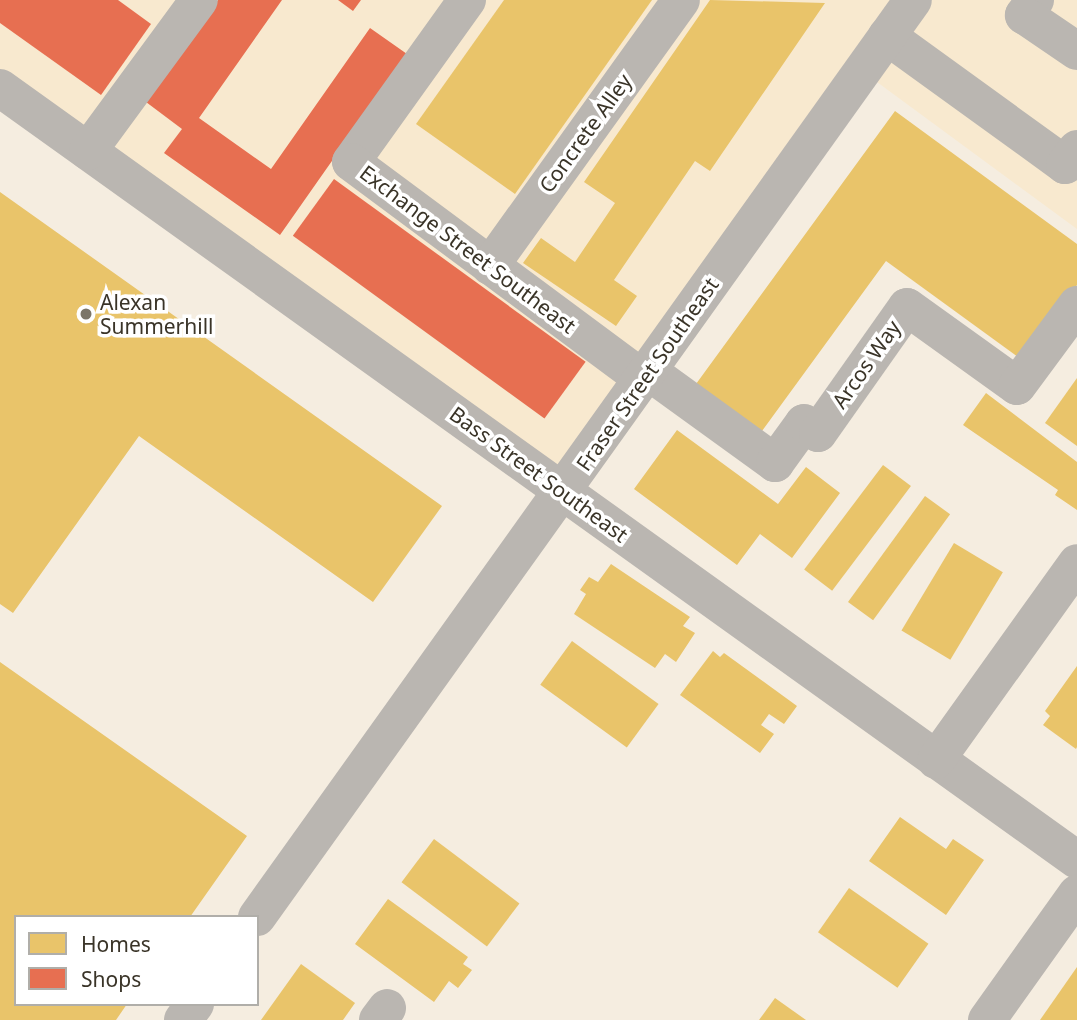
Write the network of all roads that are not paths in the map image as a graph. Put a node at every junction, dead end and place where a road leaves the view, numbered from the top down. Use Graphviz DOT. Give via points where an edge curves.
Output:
graph roads {
  1 [pos="467,0"];
  2 [pos="681,0"];
  3 [pos="913,0"];
  4 [pos="1035,0"];
  5 [pos="182,6"];
  6 [pos="887,36"];
  7 [pos="1077,51"];
  8 [pos="0,88"];
  9 [pos="1077,149"];
  10 [pos="88,151"];
  11 [pos="490,266"];
  12 [pos="1077,304"];
  13 [pos="646,375"];
  14 [pos="563,492"];
  15 [pos="1077,562"];
  16 [pos="936,760"];
  17 [pos="1077,860"];
  18 [pos="1077,894"];
  19 [pos="258,915"];
  20 [pos="987,1020"];
  1 -- 11 [label="street, Exchange Street Southeast" via="351,163"];
  2 -- 11 [label="street, Concrete Alley"];
  3 -- 6 [label="street, Fraser Street Southeast"];
  4 -- 7 [label="street" via="1024,15"];
  5 -- 10 [label="street"];
  6 -- 9 [label="street" via="1065,165"];
  6 -- 13 [label="street, Fraser Street Southeast"];
  8 -- 10 [label="street, Bass Street Southeast"];
  10 -- 14 [label="street, Bass Street Southeast"];
  11 -- 13 [label="street, Exchange Street Southeast"];
  12 -- 13 [label="street, Arcos Way" via="1017,386 907,307 818,433 804,423 775,463"];
  13 -- 14 [label="street, Fraser Street Southeast"];
  14 -- 16 [label="street, Bass Street Southeast"];
  14 -- 19 [label="street, Fraser Street Southeast"];
  15 -- 16 [label="street"];
  16 -- 17 [label="street, Bass Street Southeast"];
  18 -- 20 [label="street"];
}
